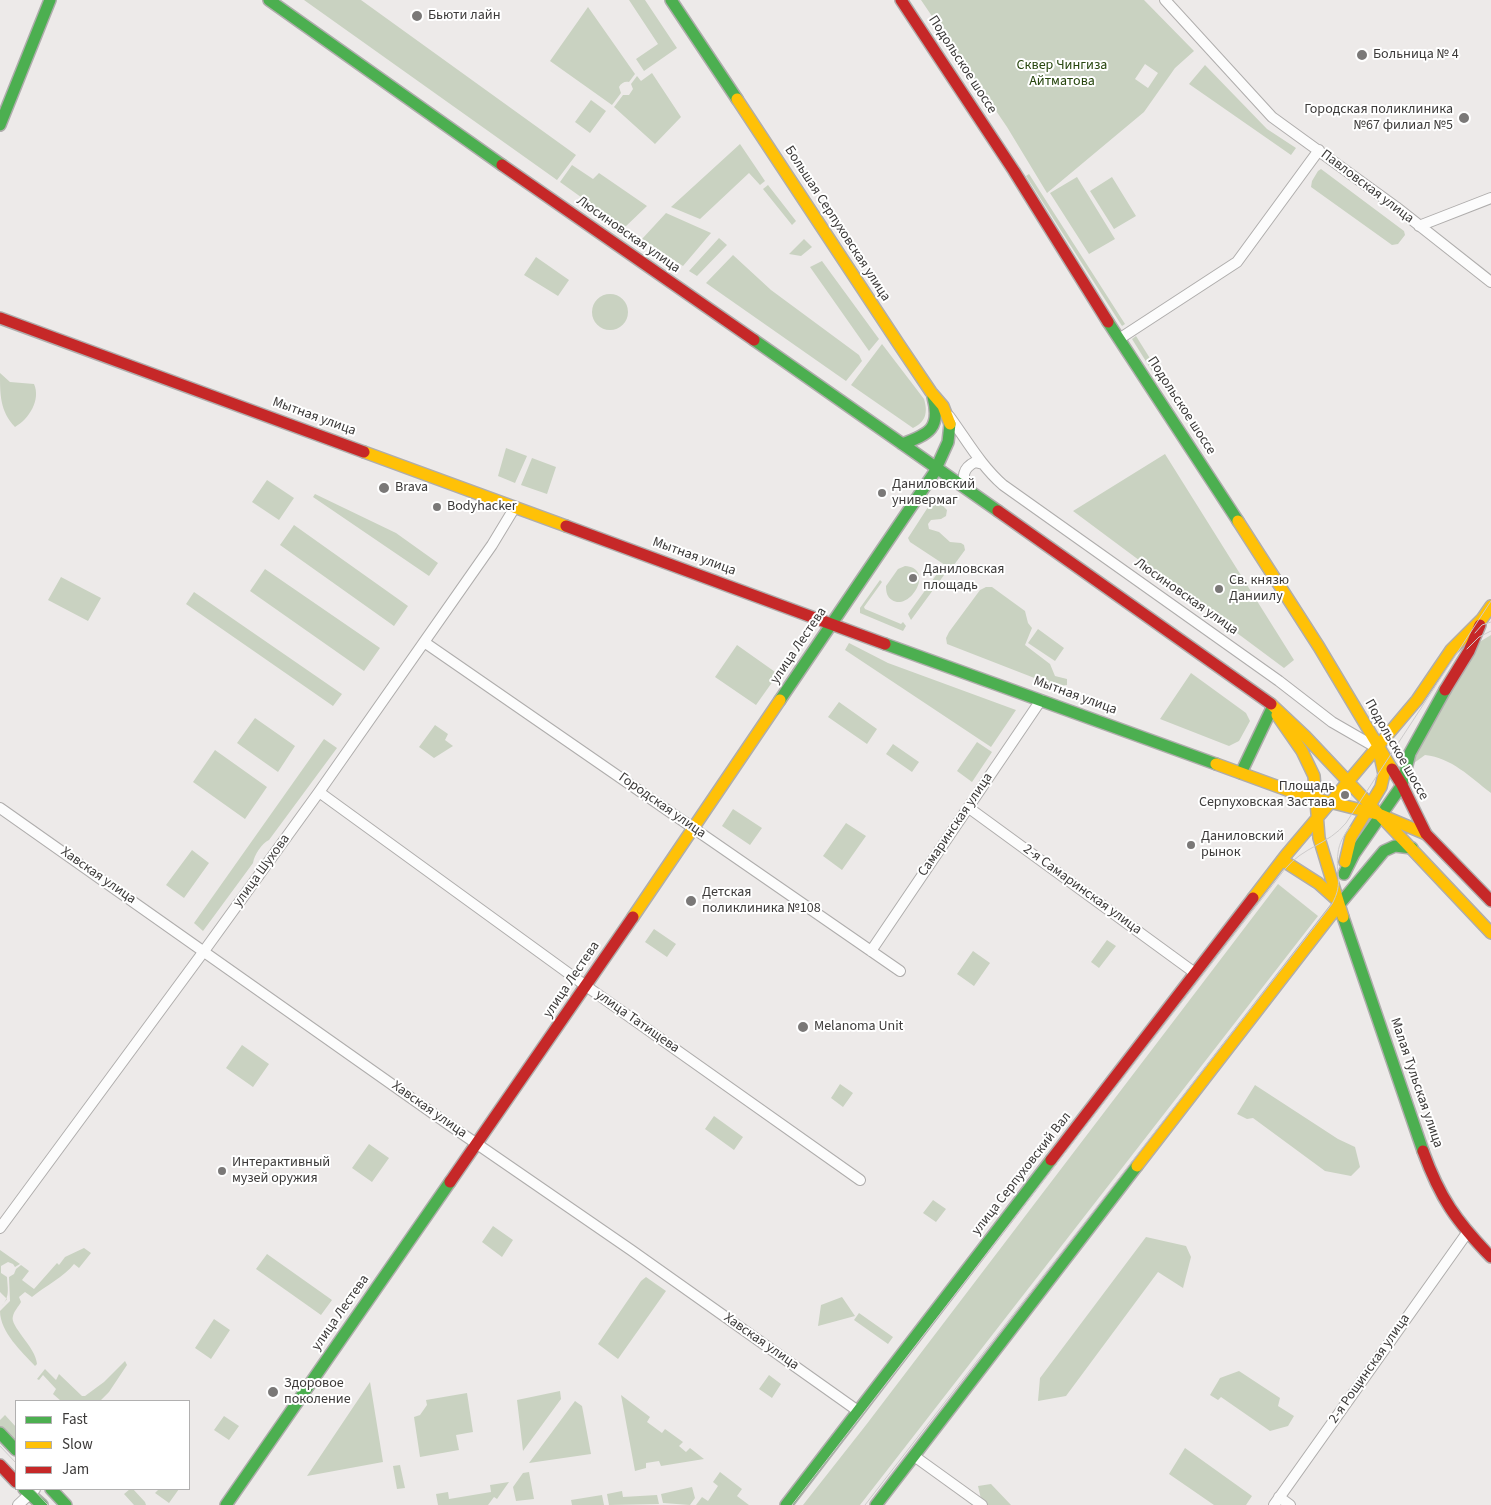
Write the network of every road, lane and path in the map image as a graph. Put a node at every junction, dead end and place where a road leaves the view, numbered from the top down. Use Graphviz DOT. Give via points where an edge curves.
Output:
graph roads {
  1 [pos="50,0"];
  2 [pos="270,0"];
  3 [pos="671,0"];
  4 [pos="902,0"];
  5 [pos="1165,0"];
  6 [pos="0,125"];
  7 [pos="1319,150"];
  8 [pos="1491,198"];
  9 [pos="1419,226"];
  10 [pos="1491,282"];
  11 [pos="0,318"];
  12 [pos="1119,339"];
  13 [pos="931,392"];
  14 [pos="946,411"];
  15 [pos="902,444"];
  16 [pos="983,464"];
  17 [pos="936,469"];
  18 [pos="971,493"];
  19 [pos="515,507"];
  20 [pos="1488,611"];
  21 [pos="832,624"];
  22 [pos="424,642"];
  23 [pos="1041,700"];
  24 [pos="1269,704"];
  25 [pos="1378,748"];
  26 [pos="1241,773"];
  27 [pos="1349,782"];
  28 [pos="1402,785"];
  29 [pos="319,792"];
  30 [pos="1316,798"];
  31 [pos="1332,802"];
  32 [pos="1368,807"];
  33 [pos="0,808"];
  34 [pos="969,808"];
  35 [pos="1382,815"];
  36 [pos="1318,818"];
  37 [pos="694,828"];
  38 [pos="1426,834"];
  39 [pos="1412,848"];
  40 [pos="1282,860"];
  41 [pos="1344,874"];
  42 [pos="1491,901"];
  43 [pos="1340,905"];
  44 [pos="1491,933"];
  45 [pos="204,951"];
  46 [pos="871,951"];
  47 [pos="900,971"];
  48 [pos="1195,973"];
  49 [pos="586,986"];
  50 [pos="478,1144"];
  51 [pos="860,1180"];
  52 [pos="0,1228"];
  53 [pos="1467,1233"];
  54 [pos="1491,1257"];
  55 [pos="858,1411"];
  56 [pos="0,1433"];
  57 [pos="15,1449"];
  58 [pos="914,1456"];
  59 [pos="0,1465"];
  60 [pos="15,1480"];
  61 [pos="21,1490"];
  62 [pos="25,1490"];
  63 [pos="52,1490"];
  64 [pos="1276,1501"];
  65 [pos="17,1505"];
  66 [pos="42,1505"];
  67 [pos="66,1505"];
  68 [pos="226,1505"];
  69 [pos="786,1505"];
  70 [pos="876,1505"];
  71 [pos="982,1505"];
  72 [pos="1290,1505"];
  1 -- 6 [label="main road"];
  2 -- 15 [label="main road, Люсиновская улица"];
  3 -- 13 [label="main road, Большая Серпуховская улица"];
  4 -- 12 [label="main road, Подольское шоссе"];
  5 -- 7 [label="street, Павловская улица" via="1266,110"];
  7 -- 9 [label="street, Павловская улица"];
  7 -- 12 [label="street" via="1238,262"];
  8 -- 9 [label="street"];
  9 -- 10 [label="street, Павловская улица"];
  11 -- 19 [label="main road, Мытная улица"];
  12 -- 25 [label="main road, Подольское шоссе" via="1319,647"];
  13 -- 14 [label="main road, Большая Серпуховская улица"];
  13 -- 15 [label="main road" via="938,412 937,422 922,438"];
  14 -- 16 [label="street, Люсиновская улица"];
  14 -- 17 [label="main road" via="949,438"];
  15 -- 17 [label="main road, Люсиновская улица"];
  16 -- 18 [label="street" via="975,462 964,471 965,484"];
  16 -- 25 [label="street, Люсиновская улица" via="1021,499 1332,722"];
  17 -- 18 [label="main road, Люсиновская улица"];
  17 -- 21 [label="main road, улица Лестева"];
  18 -- 24 [label="main road, Люсиновская улица"];
  19 -- 21 [label="main road, Мытная улица"];
  19 -- 22 [label="street, улица Шухова"];
  20 -- 25 [label="main road" via="1452,650"];
  20 -- 28 [label="main road" via="1469,651 1410,753"];
  21 -- 23 [label="main road, Мытная улица"];
  21 -- 37 [label="main road, улица Лестева"];
  22 -- 29 [label="street, улица Шухова"];
  22 -- 37 [label="street, Городская улица"];
  23 -- 26 [label="main road, Мытная улица"];
  23 -- 34 [label="street, Самаринская улица"];
  24 -- 26 [label="main road"];
  24 -- 27 [label="main road" via="1294,724"];
  24 -- 30 [label="main road" via="1310,764"];
  25 -- 27 [label="main road"];
  25 -- 28 [label="main road, Подольское шоссе"];
  25 -- 32 [label="main road" via="1384,774 1381,787"];
  26 -- 30 [label="main road, Мытная улица"];
  27 -- 31 [label="main road"];
  27 -- 32 [label="main road"];
  28 -- 35 [label="main road"];
  28 -- 38 [label="main road, Подольское шоссе"];
  29 -- 45 [label="street, улица Шухова"];
  29 -- 49 [label="street, улица Татищева"];
  30 -- 31 [label="main road, Мытная улица"];
  30 -- 36 [label="main road"];
  31 -- 32 [label="main road, Мытная улица"];
  31 -- 36 [label="main road"];
  32 -- 35 [label="main road"];
  32 -- 41 [label="main road" via="1351,837"];
  33 -- 45 [label="street, Хавская улица"];
  34 -- 46 [label="street, Самаринская улица"];
  34 -- 48 [label="street, 2-я Самаринская улица"];
  35 -- 38 [label="main road"];
  35 -- 39 [label="main road"];
  35 -- 41 [label="main road"];
  36 -- 40 [label="main road"];
  36 -- 43 [label="main road" via="1323,853"];
  37 -- 46 [label="street, Городская улица"];
  37 -- 49 [label="main road, улица Лестева"];
  38 -- 42 [label="main road"];
  39 -- 43 [label="main road" via="1396,845 1383,850"];
  39 -- 44 [label="main road"];
  40 -- 43 [label="main road" via="1329,892"];
  40 -- 48 [label="main road, улица Серпуховский Вал"];
  41 -- 43 [label="main road"];
  43 -- 53 [label="main road, Малая Тульская улица" via="1433,1178 1446,1204"];
  43 -- 58 [label="main road"];
  45 -- 50 [label="street, Хавская улица"];
  45 -- 52 [label="street, улица Шухова"];
  46 -- 47 [label="street, Городская улица"];
  48 -- 55 [label="main road, улица Серпуховский Вал"];
  49 -- 50 [label="main road, улица Лестева"];
  49 -- 51 [label="street, улица Татищева"];
  50 -- 55 [label="street, Хавская улица"];
  50 -- 68 [label="main road, улица Лестева"];
  53 -- 54 [label="main road, Малая Тульская улица"];
  53 -- 64 [label="street, 2-я Рощинская улица"];
  55 -- 69 [label="main road, улица Серпуховский Вал"];
  56 -- 57 [label="main road"];
  58 -- 70 [label="main road"];
  58 -- 71 [label="street"];
  59 -- 60 [label="main road"];
  61 -- 65 [label="street"];
  62 -- 66 [label="main road"];
  63 -- 67 [label="main road"];
  64 -- 72 [label="street"];
}
